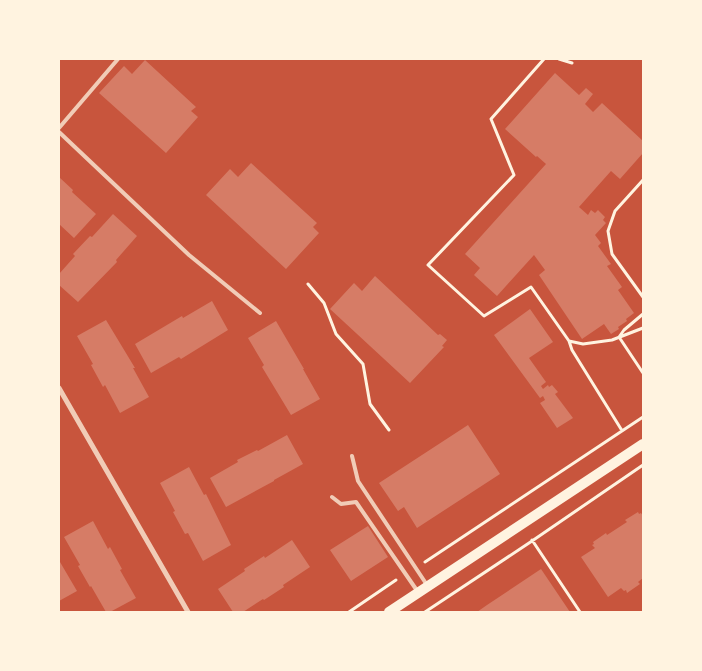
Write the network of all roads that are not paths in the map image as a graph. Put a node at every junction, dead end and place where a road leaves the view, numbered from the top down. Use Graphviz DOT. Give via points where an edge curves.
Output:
graph roads {
  1 [pos="118,59"];
  2 [pos="59,128"];
  3 [pos="59,132"];
  4 [pos="260,313"];
  5 [pos="59,388"];
  6 [pos="643,446"];
  7 [pos="352,456"];
  8 [pos="332,497"];
  9 [pos="428,586"];
  10 [pos="418,592"];
  11 [pos="188,612"];
  12 [pos="389,612"];
  1 -- 2 [label="lane"];
  3 -- 4 [label="lane" via="189,254"];
  5 -- 11 [label="street"];
  6 -- 9 [label="main road"];
  7 -- 9 [label="lane" via="358,481"];
  8 -- 10 [label="lane" via="341,504 356,502"];
  9 -- 10 [label="main road"];
  10 -- 12 [label="main road"];
}
